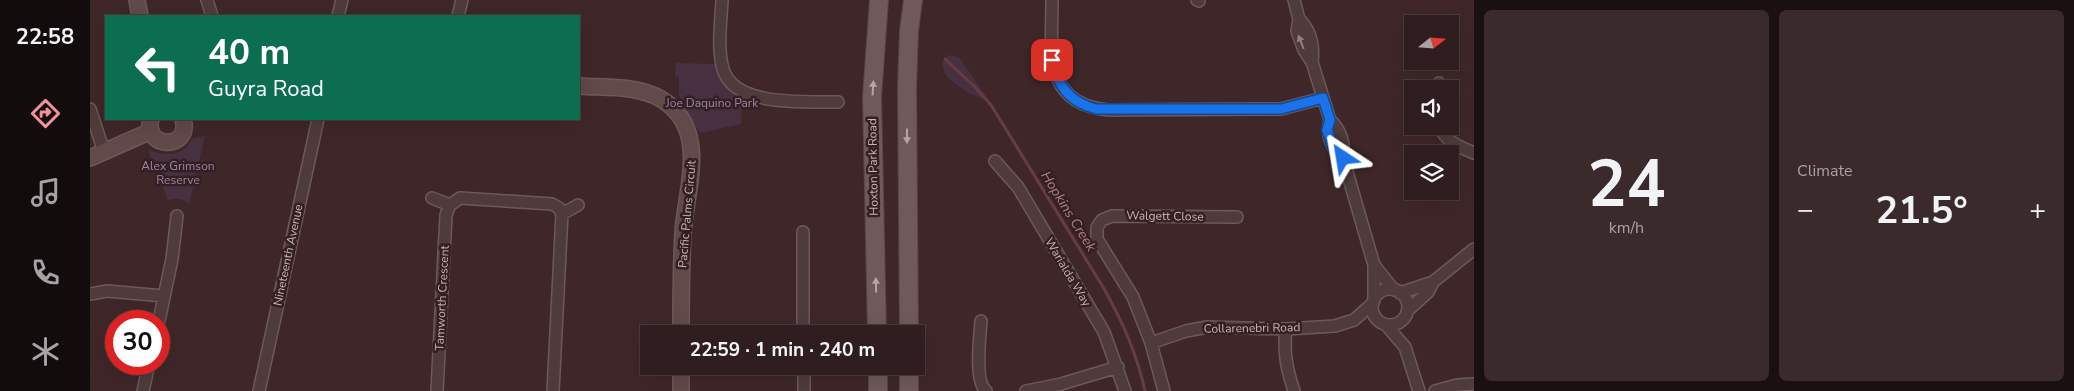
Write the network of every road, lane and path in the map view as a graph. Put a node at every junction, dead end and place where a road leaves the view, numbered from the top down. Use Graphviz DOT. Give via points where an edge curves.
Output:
graph roads {
  1 [pos="137,0"];
  2 [pos="208,0"];
  3 [pos="342,0"];
  4 [pos="462,0"];
  5 [pos="722,0"];
  6 [pos="879,0"];
  7 [pos="913,0"];
  8 [pos="1052,0"];
  9 [pos="1294,0"];
  10 [pos="140,15"];
  11 [pos="212,15"];
  12 [pos="338,15"];
  13 [pos="458,15"];
  14 [pos="580,86"];
  15 [pos="1323,98"];
  16 [pos="838,102"];
  17 [pos="90,109"];
  18 [pos="184,120"];
  19 [pos="318,120"];
  20 [pos="151,125"];
  21 [pos="1445,135"];
  22 [pos="1474,153"];
  23 [pos="97,155"];
  24 [pos="995,161"];
  25 [pos="432,198"];
  26 [pos="450,205"];
  27 [pos="578,205"];
  28 [pos="562,214"];
  29 [pos="177,216"];
  30 [pos="1237,217"];
  31 [pos="803,232"];
  32 [pos="1474,249"];
  33 [pos="1374,265"];
  34 [pos="1433,282"];
  35 [pos="1397,292"];
  36 [pos="90,294"];
  37 [pos="164,296"];
  38 [pos="1374,302"];
  39 [pos="161,310"];
  40 [pos="1407,314"];
  41 [pos="981,320"];
  42 [pos="1354,320"];
  43 [pos="1384,324"];
  44 [pos="681,325"];
  45 [pos="803,325"];
  46 [pos="877,325"];
  47 [pos="909,325"];
  48 [pos="1286,329"];
  49 [pos="1151,343"];
  50 [pos="1405,347"];
  51 [pos="1118,367"];
  52 [pos="147,375"];
  53 [pos="681,375"];
  54 [pos="804,375"];
  55 [pos="878,375"];
  56 [pos="909,375"];
  57 [pos="1474,384"];
  58 [pos="144,391"];
  59 [pos="259,391"];
  60 [pos="437,391"];
  61 [pos="553,391"];
  62 [pos="681,391"];
  63 [pos="804,391"];
  64 [pos="878,391"];
  65 [pos="910,391"];
  66 [pos="986,391"];
  67 [pos="1026,391"];
  68 [pos="1125,391"];
  69 [pos="1164,391"];
  70 [pos="1294,391"];
  71 [pos="1419,391"];
  72 [pos="1435,391"];
  1 -- 10 [label="street"];
  2 -- 11 [label="street"];
  3 -- 12 [label="street"];
  4 -- 13 [label="street"];
  5 -- 16 [label="street" via="720,51 724,72 731,81 744,92 761,99"];
  46 -- 6 [label="main road, Hoxton Park Road, one-way" via="872,97"];
  7 -- 47 [label="main road, one-way" via="907,87"];
  8 -- 15 [label="street" via="1052,60 1056,77 1066,93 1086,107 1108,110 1281,109"];
  9 -- 15 [label="street" via="1299,19 1297,30 1312,62"];
  14 -- 44 [label="street, Pacific Palms Circuit" via="650,94 672,109 688,130 692,170 683,231"];
  15 -- 33 [label="street" via="1330,120 1329,137 1334,151 1343,158"];
  17 -- 23 [label="street"];
  18 -- 20 [label="street" via="182,133 173,142 160,141"];
  19 -- 59 [label="street, Nineteenth Avenue"];
  20 -- 23 [label="street"];
  21 -- 22 [label="street" via="1457,146"];
  24 -- 51 [label="street, Warialda Way" via="1018,187 1104,332"];
  25 -- 26 [label="street"];
  26 -- 28 [label="street" via="460,198 552,204"];
  26 -- 60 [label="street, Tamworth Crescent" via="446,215"];
  27 -- 28 [label="street"];
  28 -- 61 [label="street"];
  29 -- 37 [label="street"];
  30 -- 49 [label="street, Walgett Close" via="1112,216 1102,220 1097,239 1132,297"];
  31 -- 45 [label="street"];
  32 -- 34 [label="street"];
  33 -- 35 [label="street"];
  33 -- 38 [label="street"];
  34 -- 35 [label="street"];
  34 -- 40 [label="street"];
  35 -- 38 [label="street" via="1382,292"];
  35 -- 40 [label="street" via="1407,301"];
  36 -- 37 [label="street" via="107,291"];
  37 -- 39 [label="street"];
  38 -- 42 [label="street, Collarenebri Road"];
  38 -- 43 [label="street" via="1374,315"];
  40 -- 43 [label="street" via="1398,323"];
  40 -- 50 [label="street"];
  41 -- 66 [label="street" via="979,374 982,388"];
  42 -- 43 [label="street, Collarenebri Road"];
  42 -- 48 [label="street, Collarenebri Road" via="1335,326"];
  43 -- 50 [label="street"];
  48 -- 49 [label="street, Collarenebri Road" via="1207,327"];
  48 -- 70 [label="street" via="1285,364"];
  49 -- 69 [label="street, Walgett Close"];
  50 -- 71 [label="street"];
  51 -- 67 [label="street"];
  51 -- 68 [label="street, Warialda Way"];
  52 -- 58 [label="street"];
  53 -- 62 [label="street"];
  54 -- 63 [label="street"];
  55 -- 64 [label="main road"];
  56 -- 65 [label="main road"];
  57 -- 72 [label="street"];
}
